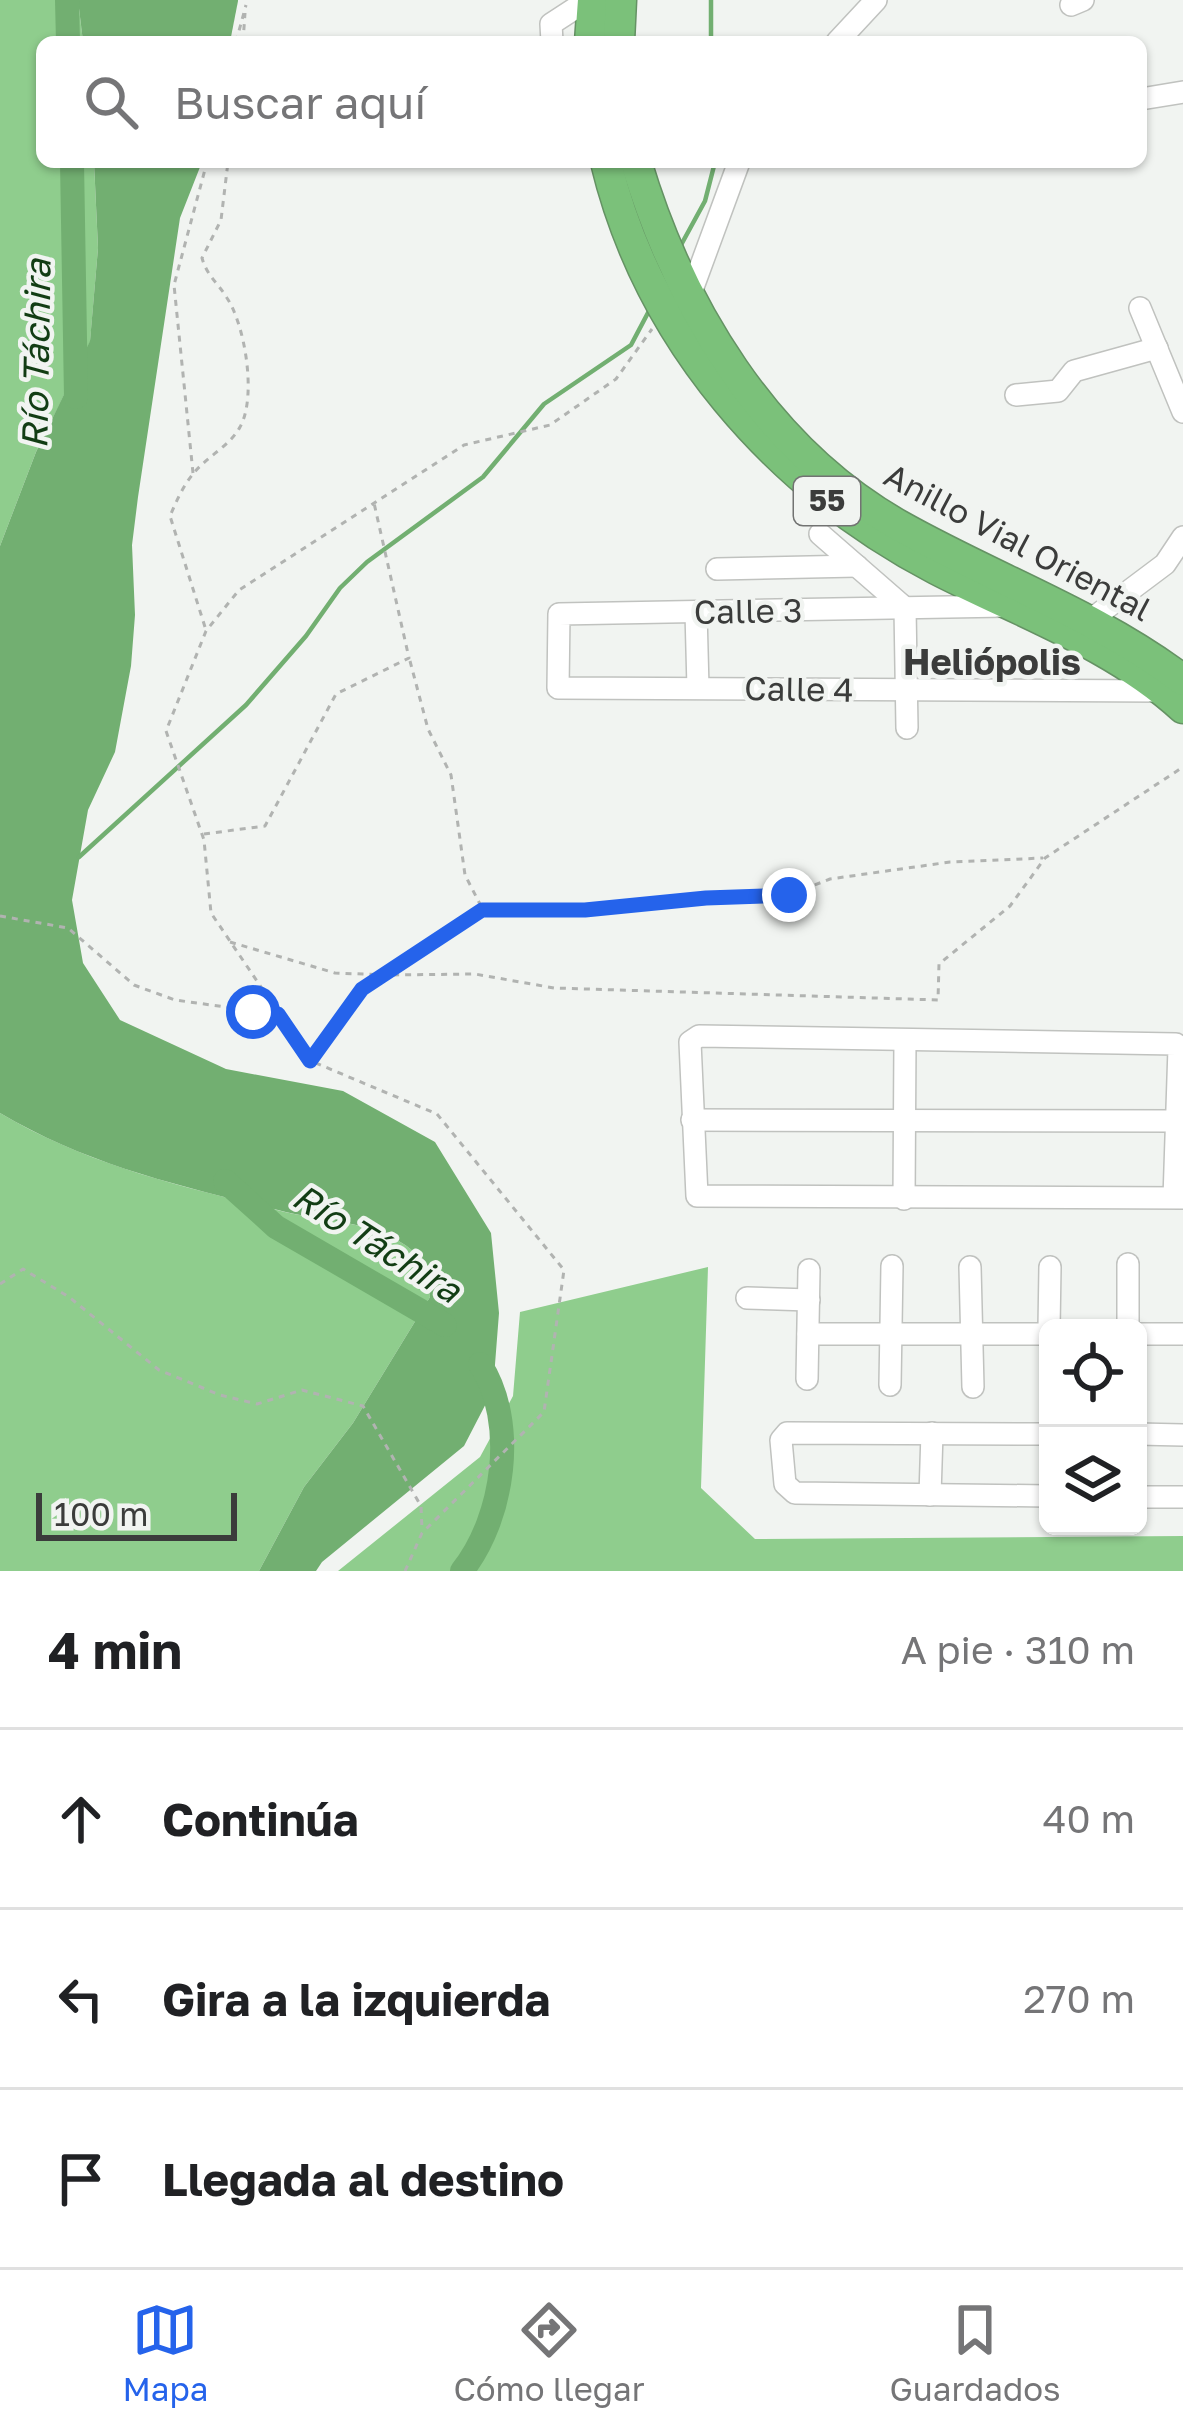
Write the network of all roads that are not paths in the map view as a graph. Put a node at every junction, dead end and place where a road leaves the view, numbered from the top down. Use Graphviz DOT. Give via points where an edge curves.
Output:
graph roads {
  1 [pos="590,0"];
  2 [pos="621,0"];
  3 [pos="876,0"];
  4 [pos="551,36"];
  5 [pos="590,36"];
  6 [pos="619,36"];
  7 [pos="843,36"];
  8 [pos="1183,92"];
  9 [pos="1147,98"];
  10 [pos="608,168"];
  11 [pos="639,168"];
  12 [pos="736,168"];
  13 [pos="677,305"];
  14 [pos="1140,308"];
  15 [pos="1156,348"];
  16 [pos="1016,395"];
  17 [pos="1183,412"];
  18 [pos="820,534"];
  19 [pos="1183,537"];
  20 [pos="856,566"];
  21 [pos="717,569"];
  22 [pos="939,570"];
  23 [pos="1013,606"];
  24 [pos="938,607"];
  25 [pos="905,608"];
  26 [pos="696,611"];
  27 [pos="1089,621"];
  28 [pos="1113,675"];
  29 [pos="558,688"];
  30 [pos="698,688"];
  31 [pos="906,691"];
  32 [pos="1177,693"];
  33 [pos="907,728"];
  34 [pos="905,1040"];
  35 [pos="904,1118"];
  36 [pos="692,1120"];
  37 [pos="1180,1121"];
  38 [pos="1178,1198"];
  39 [pos="904,1199"];
  40 [pos="1128,1264"];
  41 [pos="892,1267"];
  42 [pos="970,1267"];
  43 [pos="1049,1267"];
  44 [pos="809,1270"];
  45 [pos="747,1298"];
  46 [pos="808,1300"];
  47 [pos="1049,1319"];
  48 [pos="1128,1319"];
  49 [pos="1039,1331"];
  50 [pos="808,1334"];
  51 [pos="892,1334"];
  52 [pos="971,1334"];
  53 [pos="1147,1334"];
  54 [pos="1183,1334"];
  55 [pos="807,1379"];
  56 [pos="890,1385"];
  57 [pos="973,1387"];
  58 [pos="932,1433"];
  59 [pos="1039,1434"];
  60 [pos="1147,1434"];
  61 [pos="1183,1435"];
  62 [pos="929,1495"];
  63 [pos="1039,1496"];
  64 [pos="1147,1497"];
  65 [pos="1183,1497"];
  1 -- 4 [label="street" via="551,24"];
  1 -- 5 [label="highway"];
  2 -- 6 [label="highway"];
  3 -- 7 [label="street"];
  8 -- 9 [label="street"];
  10 -- 13 [label="highway, Anillo Vial Oriental / 55" via="625,230"];
  11 -- 13 [label="highway, Anillo Vial Oriental / 55"];
  12 -- 13 [label="street"];
  13 -- 22 [label="highway, Anillo Vial Oriental / 55" via="712,382 777,457 862,526"];
  13 -- 27 [label="highway, Anillo Vial Oriental / 55" via="766,413 846,487 897,525"];
  14 -- 15 [label="street"];
  15 -- 16 [label="street" via="1075,370 1058,391"];
  15 -- 17 [label="street"];
  18 -- 20 [label="street"];
  19 -- 27 [label="street" via="1166,564"];
  20 -- 21 [label="street"];
  20 -- 25 [label="street"];
  22 -- 23 [label="highway, Anillo Vial Oriental / 55"];
  22 -- 24 [label="street"];
  23 -- 24 [label="street, Calle 3"];
  23 -- 28 [label="highway, Anillo Vial Oriental / 55" via="1066,630"];
  24 -- 25 [label="street, Calle 3"];
  25 -- 26 [label="street, Calle 3"];
  25 -- 31 [label="street"];
  26 -- 29 [label="street, Calle 3" via="559,614"];
  26 -- 30 [label="street"];
  27 -- 32 [label="highway, Anillo Vial Oriental / 55" via="1145,651"];
  28 -- 31 [label="street, Calle 4"];
  28 -- 32 [label="highway, Anillo Vial Oriental / 55"];
  29 -- 30 [label="street, Calle 4"];
  30 -- 31 [label="street, Calle 4"];
  31 -- 33 [label="street"];
  34 -- 35 [label="street"];
  34 -- 36 [label="street" via="698,1036 690,1042"];
  34 -- 37 [label="street" via="1176,1044"];
  35 -- 36 [label="street"];
  35 -- 37 [label="street"];
  35 -- 39 [label="street"];
  36 -- 39 [label="street" via="697,1196"];
  37 -- 38 [label="street"];
  38 -- 39 [label="street"];
  40 -- 48 [label="street"];
  41 -- 51 [label="street"];
  42 -- 52 [label="street"];
  43 -- 47 [label="street"];
  44 -- 46 [label="street"];
  45 -- 46 [label="street"];
  46 -- 50 [label="street"];
  49 -- 52 [label="street"];
  50 -- 51 [label="street"];
  50 -- 55 [label="street"];
  51 -- 52 [label="street"];
  51 -- 56 [label="street"];
  52 -- 57 [label="street"];
  53 -- 54 [label="street"];
  58 -- 59 [label="street"];
  58 -- 62 [label="street"];
  58 -- 62 [label="street" via="787,1433 781,1440 785,1484 795,1493"];
  60 -- 61 [label="street"];
  62 -- 63 [label="street"];
  64 -- 65 [label="street"];
}
